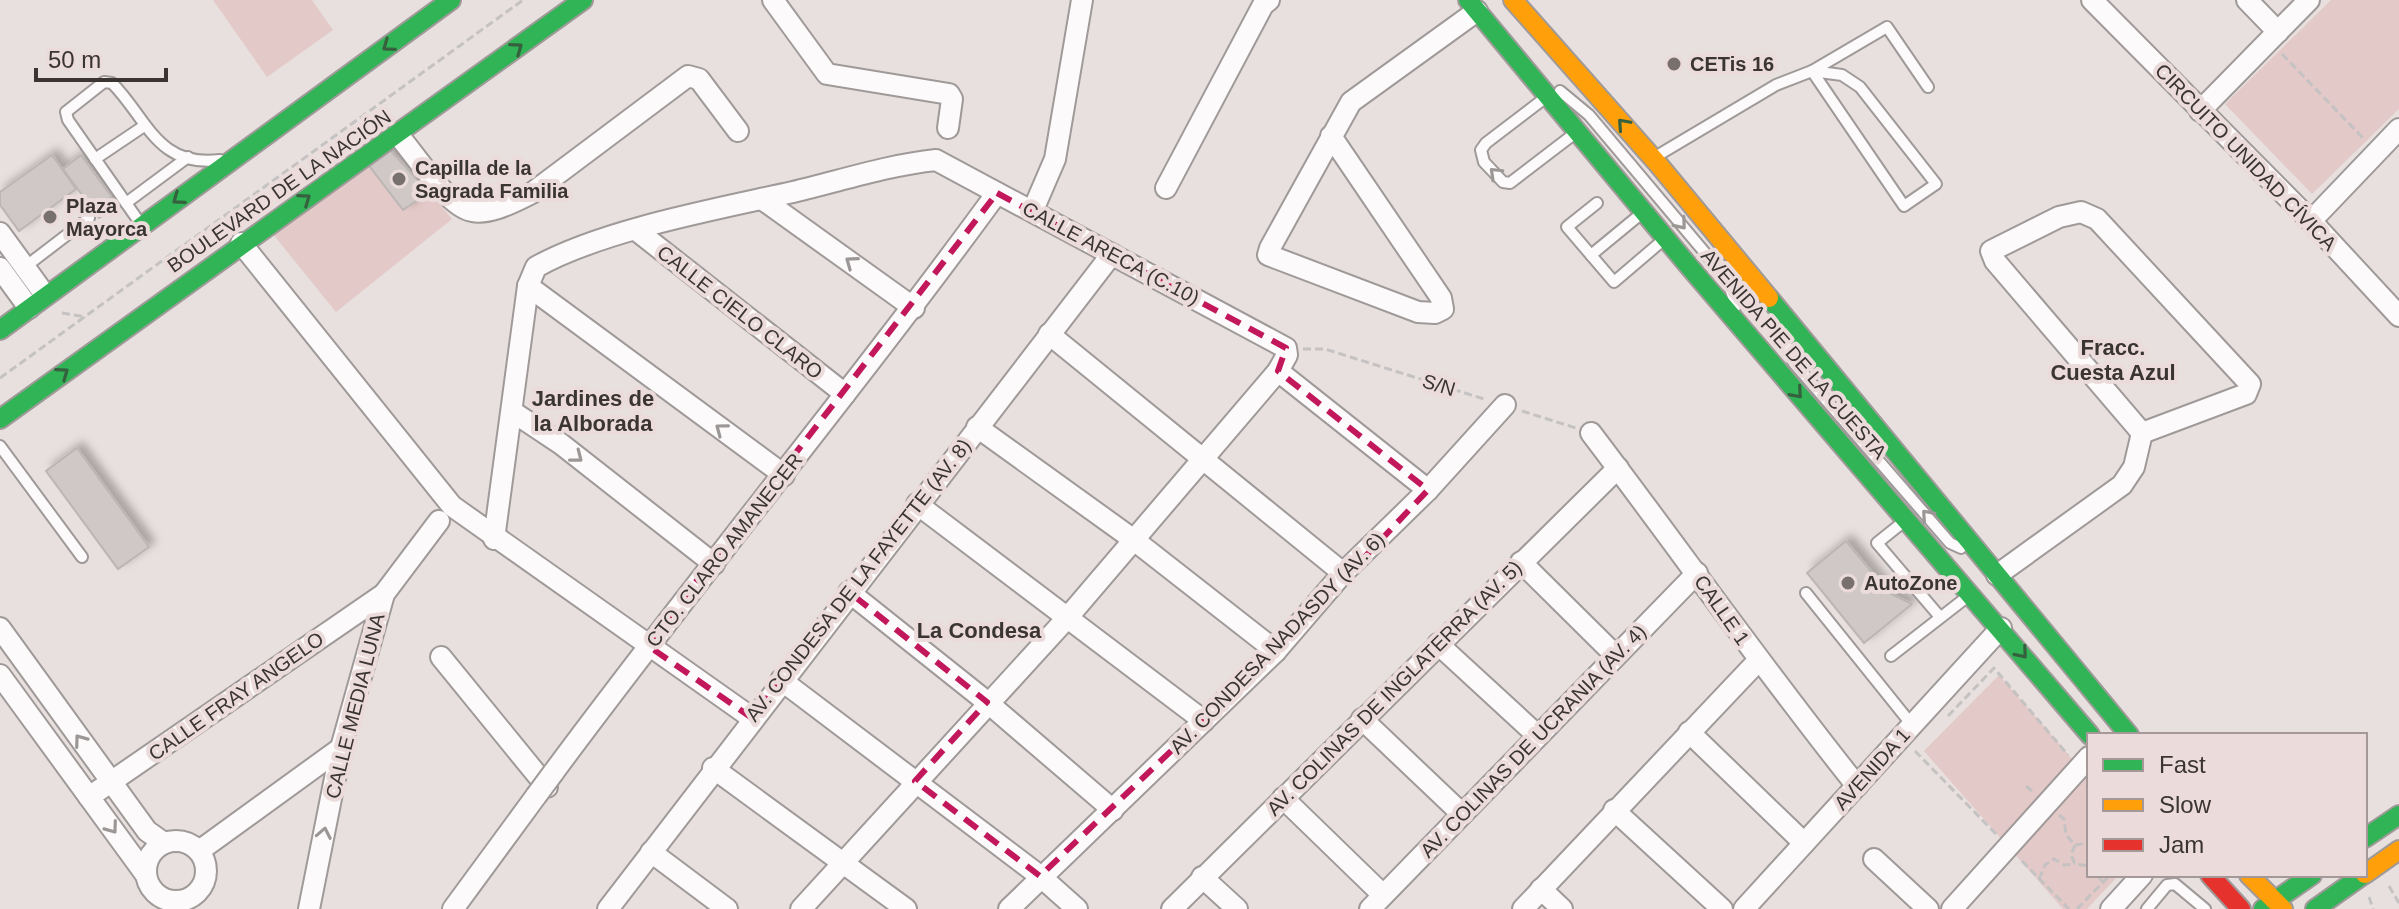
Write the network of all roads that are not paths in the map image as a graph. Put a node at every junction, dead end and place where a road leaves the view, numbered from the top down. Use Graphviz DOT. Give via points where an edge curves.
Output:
graph roads {
  1 [pos="451,0"];
  2 [pos="583,0"];
  3 [pos="773,0"];
  4 [pos="1082,0"];
  5 [pos="1269,0"];
  6 [pos="1513,0"];
  7 [pos="2092,0"];
  8 [pos="2247,0"];
  9 [pos="2309,0"];
  10 [pos="1472,6"];
  11 [pos="2273,36"];
  12 [pos="1509,50"];
  13 [pos="1812,71"];
  14 [pos="1928,87"];
  15 [pos="1549,95"];
  16 [pos="2200,111"];
  17 [pos="144,126"];
  18 [pos="948,128"];
  19 [pos="1579,130"];
  20 [pos="738,131"];
  21 [pos="398,135"];
  22 [pos="1331,136"];
  23 [pos="2390,145"];
  24 [pos="188,157"];
  25 [pos="234,158"];
  26 [pos="95,159"];
  27 [pos="1656,161"];
  28 [pos="1687,180"];
  29 [pos="1166,188"];
  30 [pos="997,193"];
  31 [pos="1705,197"];
  32 [pos="762,199"];
  33 [pos="126,203"];
  34 [pos="1597,203"];
  35 [pos="1033,210"];
  36 [pos="1645,211"];
  37 [pos="89,218"];
  38 [pos="1704,219"];
  39 [pos="2311,221"];
  40 [pos="141,225"];
  41 [pos="636,230"];
  42 [pos="0,233"];
  43 [pos="1666,238"];
  44 [pos="241,243"];
  45 [pos="1112,254"];
  46 [pos="1591,255"];
  47 [pos="25,267"];
  48 [pos="0,268"];
  49 [pos="528,286"];
  50 [pos="37,302"];
  51 [pos="914,308"];
  52 [pos="2399,316"];
  53 [pos="0,330"];
  54 [pos="1746,333"];
  55 [pos="1049,334"];
  56 [pos="1278,371"];
  57 [pos="845,394"];
  58 [pos="1505,405"];
  59 [pos="513,412"];
  60 [pos="0,419"];
  61 [pos="977,427"];
  62 [pos="1591,433"];
  63 [pos="2142,433"];
  64 [pos="0,446"];
  65 [pos="1204,458"];
  66 [pos="1618,468"];
  67 [pos="784,475"];
  68 [pos="1428,490"];
  69 [pos="917,504"];
  70 [pos="1907,519"];
  71 [pos="439,521"];
  72 [pos="494,539"];
  73 [pos="1134,540"];
  74 [pos="82,557"];
  75 [pos="1521,562"];
  76 [pos="714,564"];
  77 [pos="1992,569"];
  78 [pos="1343,573"];
  79 [pos="1697,573"];
  80 [pos="849,592"];
  81 [pos="1806,593"];
  82 [pos="1972,593"];
  83 [pos="384,594"];
  84 [pos="1068,617"];
  85 [pos="1940,617"];
  86 [pos="0,628"];
  87 [pos="2001,628"];
  88 [pos="1438,644"];
  89 [pos="647,645"];
  90 [pos="1276,651"];
  91 [pos="1615,655"];
  92 [pos="1891,656"];
  93 [pos="441,657"];
  94 [pos="1757,662"];
  95 [pos="0,675"];
  96 [pos="781,680"];
  97 [pos="987,702"];
  98 [pos="752,718"];
  99 [pos="1362,719"];
  100 [pos="1204,721"];
  101 [pos="1907,731"];
  102 [pos="1689,732"];
  103 [pos="2088,733"];
  104 [pos="2127,733"];
  105 [pos="1537,735"];
  106 [pos="341,748"];
  107 [pos="2081,759"];
  108 [pos="713,768"];
  109 [pos="915,781"];
  110 [pos="111,782"];
  111 [pos="546,785"];
  112 [pos="1857,786"];
  113 [pos="89,797"];
  114 [pos="1283,798"];
  115 [pos="1113,810"];
  116 [pos="1614,810"];
  117 [pos="1462,814"];
  118 [pos="2399,815"];
  119 [pos="2367,837"];
  120 [pos="164,843"];
  121 [pos="1804,843"];
  122 [pos="2399,850"];
  123 [pos="199,851"];
  124 [pos="651,852"];
  125 [pos="1874,859"];
  126 [pos="844,862"];
  127 [pos="2367,872"];
  128 [pos="146,875"];
  129 [pos="1040,876"];
  130 [pos="1202,877"];
  131 [pos="2140,877"];
  132 [pos="2212,877"];
  133 [pos="2251,877"];
  134 [pos="2310,877"];
  135 [pos="2360,877"];
  136 [pos="2362,877"];
  137 [pos="1541,889"];
  138 [pos="162,902"];
  139 [pos="1377,902"];
  140 [pos="2274,907"];
  141 [pos="309,909"];
  142 [pos="453,909"];
  143 [pos="608,909"];
  144 [pos="727,909"];
  145 [pos="801,909"];
  146 [pos="906,909"];
  147 [pos="1009,909"];
  148 [pos="1077,909"];
  149 [pos="1172,909"];
  150 [pos="1237,909"];
  151 [pos="1523,909"];
  152 [pos="1562,909"];
  153 [pos="1722,909"];
  154 [pos="1744,909"];
  155 [pos="1928,909"];
  156 [pos="1952,909"];
  157 [pos="2111,909"];
  158 [pos="2147,909"];
  159 [pos="2205,909"];
  160 [pos="2241,909"];
  161 [pos="2315,909"];
  162 [pos="2340,909"];
  1 -- 25 [label="main road, one-way"];
  21 -- 2 [label="main road, BOULEVARD DE LA NACIÓN, one-way"];
  3 -- 18 [label="street" via="827,74 949,94"];
  4 -- 35 [label="street" via="1055,159"];
  5 -- 29 [label="street"];
  27 -- 6 [label="main road, AVENIDA PIE DE LA CUESTA, one-way"];
  7 -- 16 [label="street, CIRCUITO UNIDAD CÍVICA"];
  8 -- 11 [label="street"];
  9 -- 11 [label="street"];
  10 -- 12 [label="main road, AVENIDA PIE DE LA CUESTA"];
  10 -- 22 [label="street" via="1351,102"];
  11 -- 16 [label="street"];
  12 -- 15 [label="main road, AVENIDA PIE DE LA CUESTA"];
  12 -- 54 [label="lane, one-way" via="1589,115 1727,279"];
  13 -- 13 [label="lane" via="1904,206 1936,184 1860,87 1842,75"];
  13 -- 14 [label="lane" via="1887,27"];
  13 -- 27 [label="lane" via="1776,85"];
  15 -- 19 [label="main road, AVENIDA PIE DE LA CUESTA"];
  19 -- 15 [label="lane, one-way" via="1510,183 1484,162 1481,150 1486,143"];
  16 -- 39 [label="street, CIRCUITO UNIDAD CÍVICA"];
  17 -- 24 [label="lane" via="153,139"];
  17 -- 26 [label="lane"];
  17 -- 26 [label="lane" via="120,90 104,82 66,112"];
  19 -- 36 [label="main road, AVENIDA PIE DE LA CUESTA"];
  20 -- 21 [label="street" via="699,79 688,76 532,193 504,207 472,212 452,202"];
  44 -- 21 [label="main road, BOULEVARD DE LA NACIÓN, one-way"];
  22 -- 22 [label="street" via="1268,255 1418,312 1439,312 1441,298"];
  23 -- 39 [label="street"];
  24 -- 25 [label="lane"];
  24 -- 33 [label="lane"];
  25 -- 40 [label="main road, one-way"];
  26 -- 33 [label="lane"];
  27 -- 28 [label="lane" via="1669,164"];
  27 -- 38 [label="main road, AVENIDA PIE DE LA CUESTA"];
  30 -- 32 [label="street, CALLE ARECA (C.10)" via="936,160"];
  30 -- 35 [label="street, CALLE ARECA (C.10)"];
  30 -- 51 [label="street, CTO. CLARO AMANECER"];
  31 -- 38 [label="lane"];
  32 -- 41 [label="street"];
  51 -- 32 [label="street, one-way"];
  33 -- 40 [label="lane"];
  34 -- 46 [label="lane" via="1567,227"];
  35 -- 45 [label="street, CALLE ARECA (C.10)"];
  36 -- 43 [label="main road, AVENIDA PIE DE LA CUESTA"];
  36 -- 46 [label="lane"];
  37 -- 47 [label="lane"];
  77 -- 38 [label="main road, AVENIDA PIE DE LA CUESTA, one-way"];
  39 -- 52 [label="street, CIRCUITO UNIDAD CÍVICA"];
  40 -- 50 [label="main road"];
  41 -- 49 [label="street" via="552,258 536,267"];
  41 -- 57 [label="street, CALLE CIELO CLARO"];
  42 -- 47 [label="street"];
  43 -- 46 [label="lane" via="1614,282"];
  43 -- 54 [label="main road, AVENIDA PIE DE LA CUESTA"];
  60 -- 44 [label="main road, BOULEVARD DE LA NACIÓN, one-way"];
  44 -- 72 [label="street" via="452,506"];
  45 -- 55 [label="street, AV. CONDESA DE LA FAYETTE (AV. 8)"];
  45 -- 56 [label="street, CALLE ARECA (C.10)" via="1286,348"];
  47 -- 50 [label="street"];
  48 -- 50 [label="street"];
  49 -- 59 [label="street"];
  67 -- 49 [label="street, one-way"];
  50 -- 53 [label="main road"];
  51 -- 57 [label="street, CTO. CLARO AMANECER"];
  54 -- 70 [label="main road, AVENIDA PIE DE LA CUESTA, one-way"];
  55 -- 61 [label="street, AV. CONDESA DE LA FAYETTE (AV. 8)"];
  55 -- 65 [label="street"];
  56 -- 65 [label="street"];
  56 -- 68 [label="street"];
  57 -- 67 [label="street, CTO. CLARO AMANECER"];
  58 -- 68 [label="street, AV. CONDESA NADASDY (AV. 6)"];
  59 -- 72 [label="street"];
  59 -- 76 [label="street, one-way"];
  61 -- 69 [label="street, AV. CONDESA DE LA FAYETTE (AV. 8)"];
  61 -- 73 [label="street"];
  62 -- 66 [label="street, CALLE 1"];
  63 -- 63 [label="street" via="2246,394 2250,384 2097,219 2081,212 2059,217 1991,251"];
  63 -- 77 [label="street" via="2134,467 2122,485"];
  64 -- 74 [label="lane"];
  65 -- 73 [label="street"];
  65 -- 78 [label="street"];
  66 -- 75 [label="street, AV. COLINAS DE INGLATERRA (AV. 5)"];
  66 -- 79 [label="street, CALLE 1"];
  67 -- 76 [label="street, CTO. CLARO AMANECER"];
  68 -- 78 [label="street, AV. CONDESA NADASDY (AV. 6)"];
  69 -- 80 [label="street, AV. CONDESA DE LA FAYETTE (AV. 8)"];
  69 -- 84 [label="street"];
  70 -- 82 [label="main road, AVENIDA PIE DE LA CUESTA"];
  70 -- 85 [label="lane" via="1877,543"];
  71 -- 83 [label="street, CALLE MEDIA LUNA"];
  72 -- 89 [label="street"];
  73 -- 84 [label="street"];
  73 -- 90 [label="street"];
  75 -- 88 [label="street, AV. COLINAS DE INGLATERRA (AV. 5)"];
  75 -- 91 [label="street"];
  76 -- 89 [label="street, CTO. CLARO AMANECER"];
  77 -- 104 [label="main road, AVENIDA PIE DE LA CUESTA"];
  78 -- 90 [label="street, AV. CONDESA NADASDY (AV. 6)"];
  79 -- 91 [label="street, AV. COLINAS DE UCRANIA (AV. 4)"];
  79 -- 94 [label="street, CALLE 1"];
  80 -- 96 [label="street, AV. CONDESA DE LA FAYETTE (AV. 8)"];
  80 -- 97 [label="street"];
  81 -- 101 [label="lane"];
  82 -- 85 [label="lane"];
  82 -- 87 [label="main road, AVENIDA PIE DE LA CUESTA"];
  83 -- 106 [label="street, CALLE MEDIA LUNA"];
  83 -- 110 [label="street, CALLE FRAY ANGELO"];
  84 -- 97 [label="street"];
  84 -- 100 [label="street"];
  85 -- 92 [label="lane"];
  110 -- 86 [label="street, one-way"];
  87 -- 101 [label="street, AVENIDA 1"];
  87 -- 103 [label="main road, AVENIDA PIE DE LA CUESTA, one-way"];
  88 -- 99 [label="street, AV. COLINAS DE INGLATERRA (AV. 5)"];
  88 -- 105 [label="street"];
  89 -- 98 [label="street"];
  89 -- 111 [label="street, CTO. CLARO AMANECER"];
  90 -- 100 [label="street, AV. CONDESA NADASDY (AV. 6)"];
  91 -- 105 [label="street, AV. COLINAS DE UCRANIA (AV. 4)"];
  93 -- 111 [label="street"];
  94 -- 102 [label="street"];
  94 -- 112 [label="street, CALLE 1"];
  95 -- 113 [label="street"];
  96 -- 98 [label="street, AV. CONDESA DE LA FAYETTE (AV. 8)"];
  96 -- 109 [label="street"];
  97 -- 109 [label="street"];
  97 -- 115 [label="street"];
  98 -- 108 [label="street, AV. CONDESA DE LA FAYETTE (AV. 8)"];
  99 -- 114 [label="street, AV. COLINAS DE INGLATERRA (AV. 5)"];
  99 -- 117 [label="street"];
  100 -- 115 [label="street, AV. CONDESA NADASDY (AV. 6)"];
  101 -- 112 [label="street, AVENIDA 1"];
  102 -- 116 [label="street"];
  102 -- 121 [label="street"];
  105 -- 117 [label="street, AV. COLINAS DE UCRANIA (AV. 4)"];
  106 -- 123 [label="street"];
  141 -- 106 [label="street, CALLE MEDIA LUNA, one-way"];
  107 -- 156 [label="street"];
  108 -- 124 [label="street, AV. CONDESA DE LA FAYETTE (AV. 8)"];
  108 -- 126 [label="street"];
  109 -- 126 [label="street"];
  109 -- 129 [label="street"];
  110 -- 113 [label="street, CALLE FRAY ANGELO"];
  110 -- 120 [label="street" via="147,831"];
  111 -- 142 [label="street, CTO. CLARO AMANECER"];
  112 -- 121 [label="street, AVENIDA 1"];
  113 -- 128 [label="street, one-way"];
  114 -- 130 [label="street, AV. COLINAS DE INGLATERRA (AV. 5)"];
  114 -- 139 [label="street"];
  115 -- 129 [label="street, AV. CONDESA NADASDY (AV. 6)"];
  116 -- 137 [label="street"];
  116 -- 153 [label="street"];
  117 -- 139 [label="street, AV. COLINAS DE UCRANIA (AV. 4)"];
  118 -- 119 [label="main road"];
  120 -- 123 [label="street" via="183,841"];
  120 -- 128 [label="street" via="150,856"];
  121 -- 154 [label="street, AVENIDA 1"];
  122 -- 127 [label="main road"];
  123 -- 138 [label="street" via="207,871 199,892 179,902"];
  124 -- 143 [label="street, AV. CONDESA DE LA FAYETTE (AV. 8)"];
  124 -- 144 [label="street"];
  125 -- 155 [label="street"];
  126 -- 145 [label="street"];
  126 -- 146 [label="street"];
  128 -- 138 [label="street"];
  129 -- 147 [label="street, AV. CONDESA NADASDY (AV. 6)"];
  129 -- 148 [label="street"];
  130 -- 149 [label="street, AV. COLINAS DE INGLATERRA (AV. 5)"];
  130 -- 150 [label="street"];
  131 -- 157 [label="street"];
  132 -- 160 [label="main road"];
  133 -- 140 [label="main road"];
  134 -- 140 [label="main road"];
  135 -- 161 [label="main road"];
  136 -- 162 [label="main road"];
  137 -- 151 [label="street"];
  137 -- 152 [label="street"];
  158 -- 159 [label="lane" via="2167,885 2175,884"];
}
